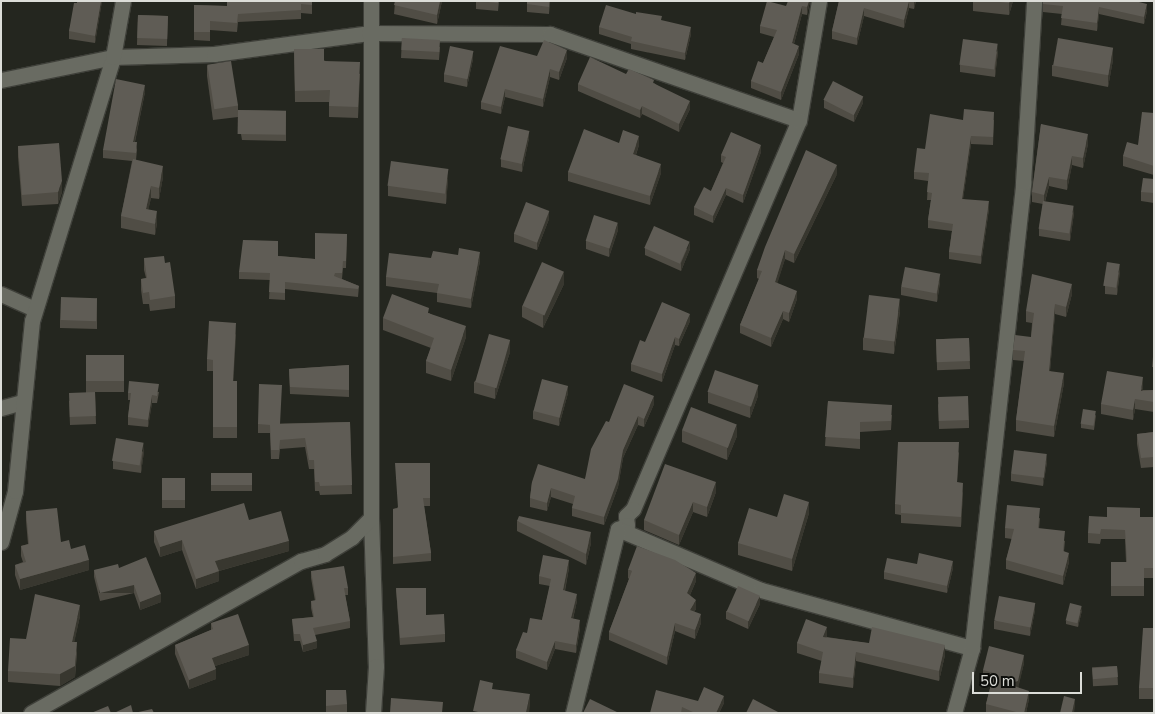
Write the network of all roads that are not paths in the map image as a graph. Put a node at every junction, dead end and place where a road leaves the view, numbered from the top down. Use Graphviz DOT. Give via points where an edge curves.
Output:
graph roads {
  1 [pos="123,1"];
  2 [pos="371,1"];
  3 [pos="820,1"];
  4 [pos="1034,1"];
  5 [pos="369,33"];
  6 [pos="113,56"];
  7 [pos="1,80"];
  8 [pos="799,120"];
  9 [pos="1,294"];
  10 [pos="36,309"];
  11 [pos="22,402"];
  12 [pos="1,408"];
  13 [pos="371,518"];
  14 [pos="618,529"];
  15 [pos="1,542"];
  16 [pos="972,648"];
  17 [pos="32,713"];
  18 [pos="373,713"];
  19 [pos="573,713"];
  20 [pos="954,713"];
  1 -- 6 [label="street"];
  2 -- 5 [label="street"];
  3 -- 8 [label="street"];
  4 -- 16 [label="street" via="1023,183"];
  5 -- 6 [label="street" via="214,54"];
  5 -- 8 [label="street" via="550,34"];
  5 -- 13 [label="street"];
  6 -- 7 [label="street"];
  6 -- 10 [label="street"];
  8 -- 14 [label="street" via="637,500 626,516 627,525"];
  9 -- 10 [label="street"];
  10 -- 11 [label="street"];
  11 -- 12 [label="street"];
  11 -- 15 [label="street" via="15,491"];
  13 -- 17 [label="street" via="352,537 325,554 301,561"];
  13 -- 18 [label="street" via="376,666"];
  14 -- 16 [label="street" via="761,590"];
  14 -- 19 [label="street"];
  16 -- 20 [label="street"];
}
